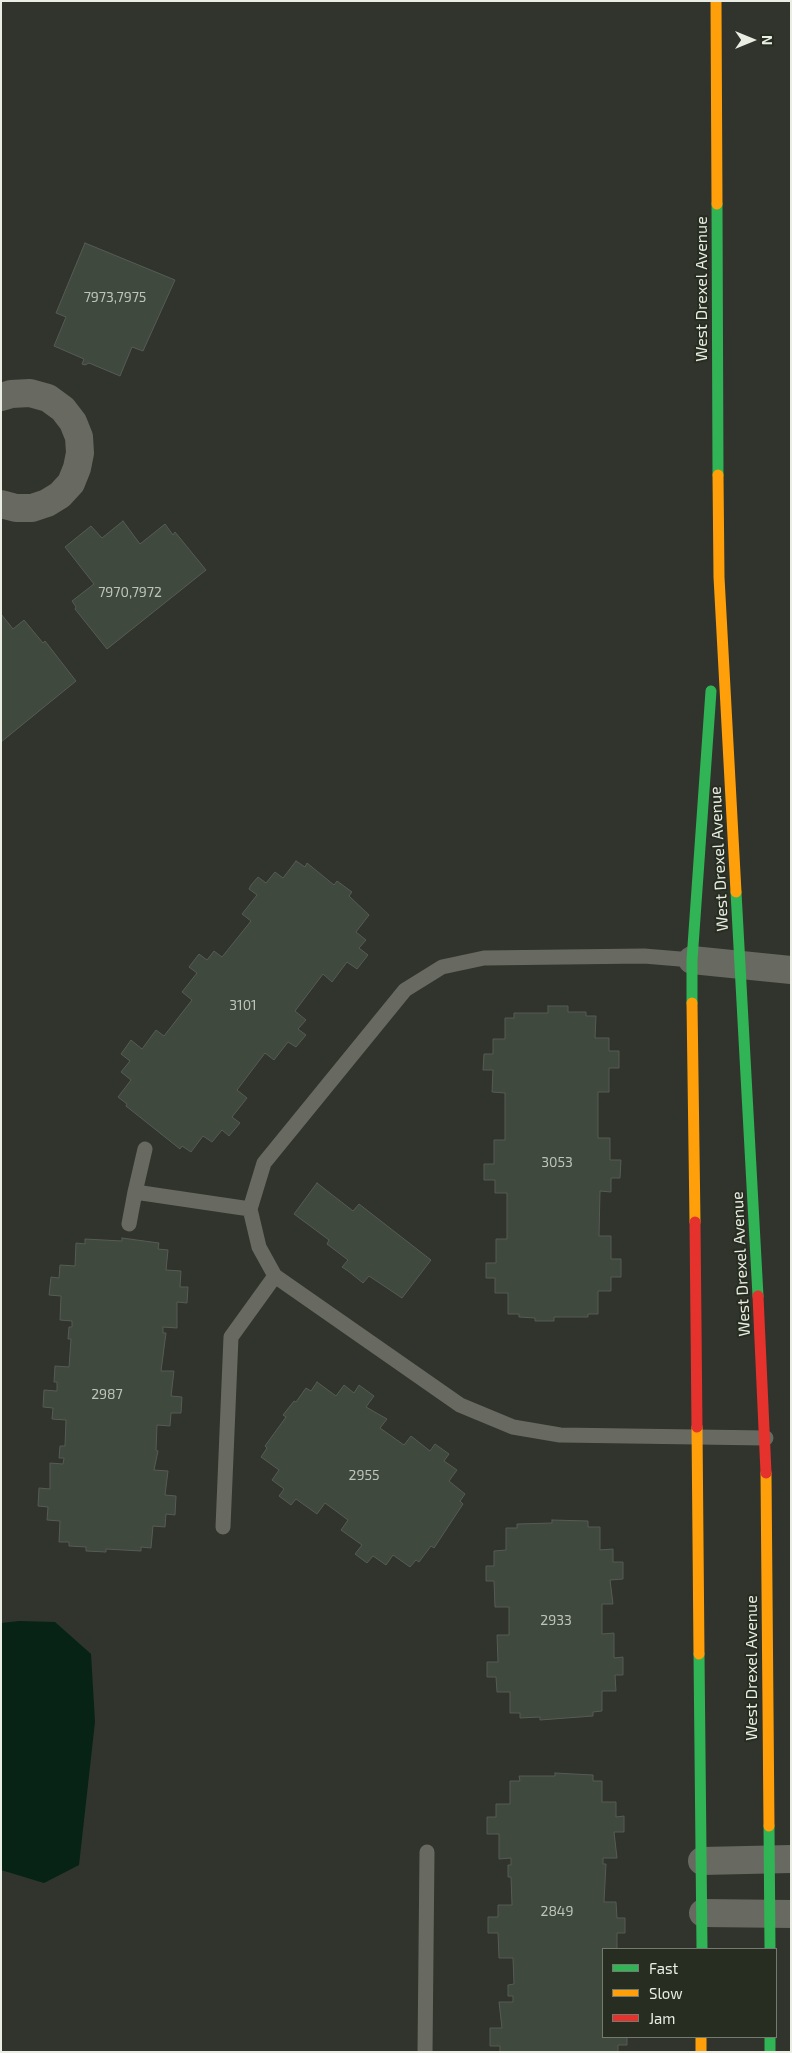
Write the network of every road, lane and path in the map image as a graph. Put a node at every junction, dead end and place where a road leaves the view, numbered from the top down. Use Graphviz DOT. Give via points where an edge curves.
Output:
graph roads {
  1 [pos="716,1"];
  2 [pos="1,397"];
  3 [pos="1,504"];
  4 [pos="720,577"];
  5 [pos="692,960"];
  6 [pos="742,967"];
  7 [pos="791,970"];
  8 [pos="145,1148"];
  9 [pos="135,1192"];
  10 [pos="250,1209"];
  11 [pos="129,1224"];
  12 [pos="275,1276"];
  13 [pos="696,1437"];
  14 [pos="766,1438"];
  15 [pos="223,1527"];
  16 [pos="427,1852"];
  17 [pos="702,1860"];
  18 [pos="780,1860"];
  19 [pos="703,1913"];
  20 [pos="781,1914"];
  21 [pos="702,1948"];
  22 [pos="770,1948"];
  23 [pos="701,2038"];
  24 [pos="770,2038"];
  25 [pos="425,2052"];
  26 [pos="700,2052"];
  27 [pos="770,2052"];
  1 -- 4 [label="street, West Drexel Avenue"];
  2 -- 3 [label="street" via="30,393 48,398 73,422 79,437 80,453 71,483 54,499 32,508"];
  4 -- 5 [label="street, West Drexel Avenue"];
  4 -- 6 [label="street, West Drexel Avenue"];
  5 -- 6 [label="street"];
  5 -- 10 [label="lane" via="644,956 484,958 442,967 405,990 264,1163"];
  5 -- 13 [label="street, West Drexel Avenue"];
  6 -- 7 [label="street"];
  6 -- 14 [label="street, West Drexel Avenue"];
  8 -- 9 [label="lane"];
  9 -- 10 [label="lane"];
  9 -- 11 [label="lane"];
  10 -- 12 [label="lane" via="259,1247"];
  12 -- 13 [label="lane" via="460,1405 512,1427 560,1435"];
  12 -- 15 [label="lane" via="232,1337"];
  13 -- 14 [label="lane"];
  13 -- 17 [label="street, West Drexel Avenue"];
  14 -- 18 [label="street, West Drexel Avenue"];
  16 -- 25 [label="lane"];
  17 -- 18 [label="street"];
  17 -- 19 [label="street, West Drexel Avenue"];
  18 -- 20 [label="street, West Drexel Avenue"];
  19 -- 20 [label="street"];
  19 -- 21 [label="street, West Drexel Avenue"];
  20 -- 22 [label="street, West Drexel Avenue"];
  23 -- 26 [label="street"];
  24 -- 27 [label="street"];
}
